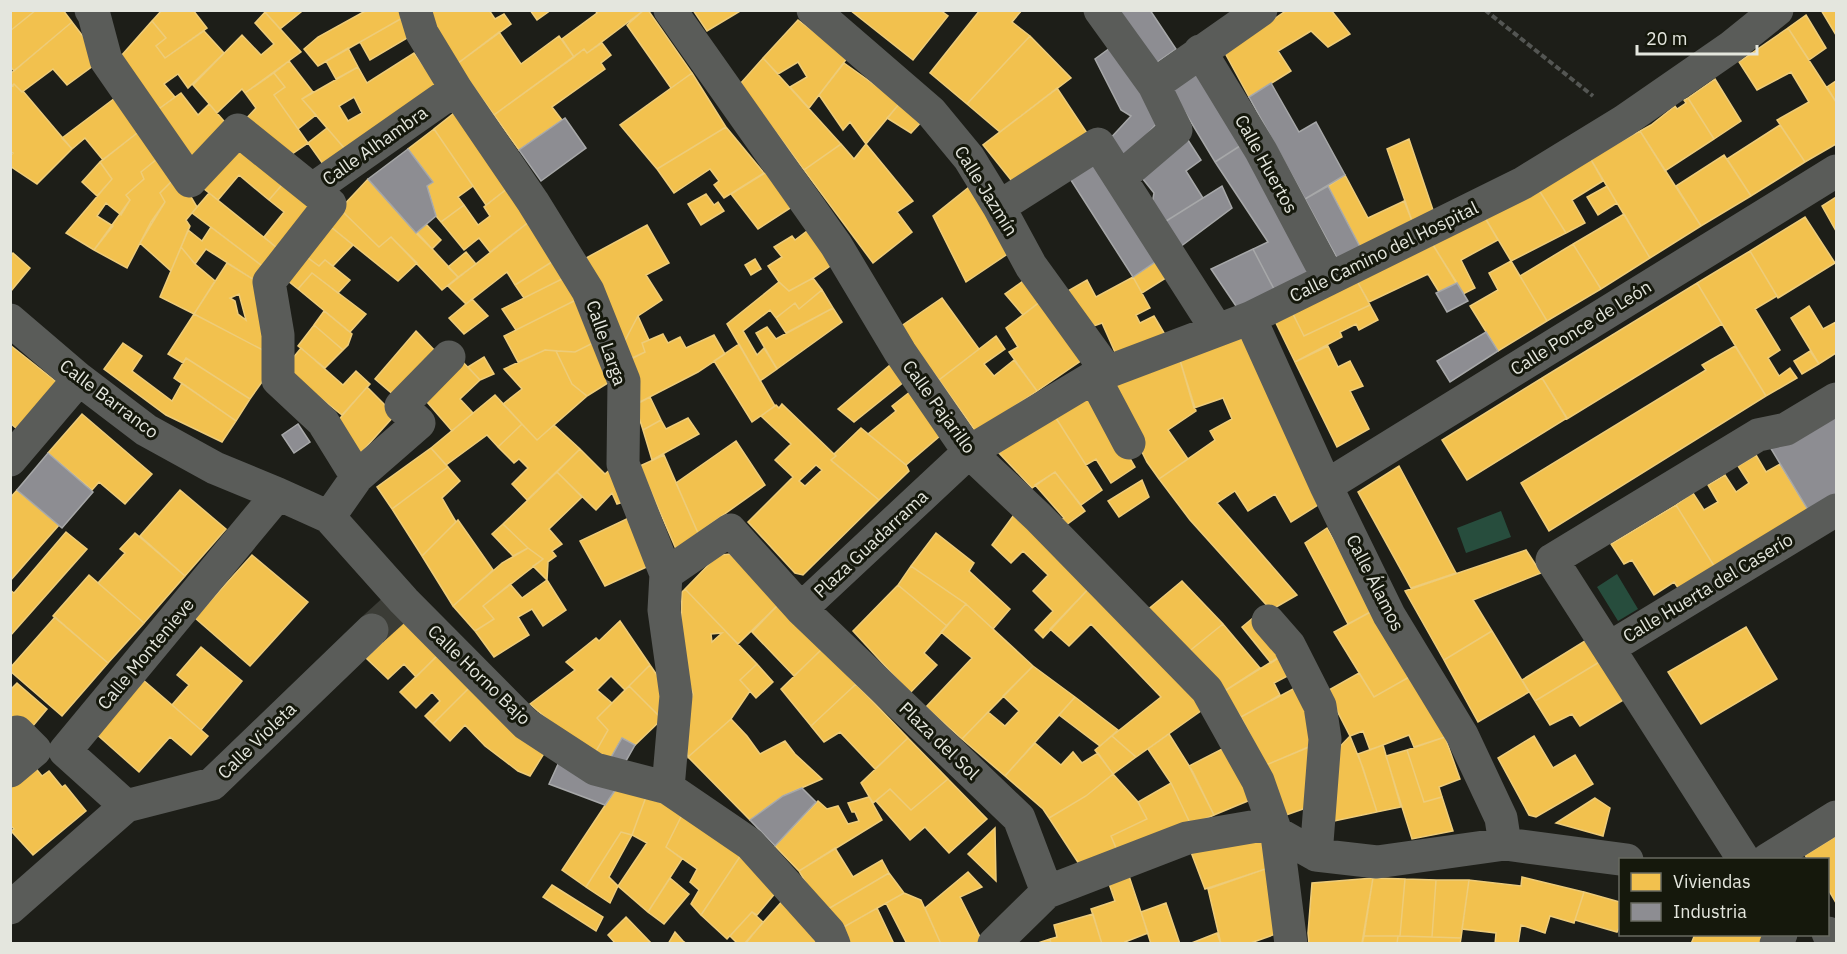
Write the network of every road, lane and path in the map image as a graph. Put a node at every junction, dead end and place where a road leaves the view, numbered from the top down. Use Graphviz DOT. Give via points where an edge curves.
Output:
graph roads {
  1 [pos="415,10"];
  2 [pos="670,10"];
  3 [pos="813,10"];
  4 [pos="1100,10"];
  5 [pos="1260,10"];
  6 [pos="1485,10"];
  7 [pos="1777,10"];
  8 [pos="95,12"];
  9 [pos="1200,51"];
  10 [pos="1155,85"];
  11 [pos="456,89"];
  12 [pos="1624,121"];
  13 [pos="1836,171"];
  14 [pos="1120,177"];
  15 [pos="313,189"];
  16 [pos="999,207"];
  17 [pos="1329,279"];
  18 [pos="1250,318"];
  19 [pos="10,320"];
  20 [pos="1217,330"];
  21 [pos="449,357"];
  22 [pos="1100,374"];
  23 [pos="79,379"];
  24 [pos="1836,399"];
  25 [pos="1129,442"];
  26 [pos="969,452"];
  27 [pos="10,460"];
  28 [pos="357,477"];
  29 [pos="1326,486"];
  30 [pos="278,494"];
  31 [pos="1836,510"];
  32 [pos="329,517"];
  33 [pos="666,574"];
  34 [pos="801,609"];
  35 [pos="384,612"];
  36 [pos="1268,621"];
  37 [pos="1609,648"];
  38 [pos="10,738"];
  39 [pos="10,771"];
  40 [pos="668,788"];
  41 [pos="126,806"];
  42 [pos="1836,817"];
  43 [pos="1277,835"];
  44 [pos="1505,844"];
  45 [pos="1316,855"];
  46 [pos="1743,858"];
  47 [pos="1770,858"];
  48 [pos="1619,859"];
  49 [pos="1047,892"];
  50 [pos="16,893"];
  51 [pos="834,944"];
  52 [pos="994,944"];
  53 [pos="1291,944"];
  1 -- 11 [label="street, Calle Larga" via="422,33"];
  2 -- 26 [label="street, Calle Pajarillo" via="836,245 900,352"];
  3 -- 16 [label="street, Calle Jazmín" via="931,112 969,158"];
  4 -- 10 [label="street"];
  5 -- 9 [label="street"];
  6 -- 12 [label="path"];
  7 -- 12 [label="street, Calle Camino del Hospital"];
  8 -- 15 [label="street" via="106,60 190,181 238,130"];
  9 -- 10 [label="street"];
  9 -- 17 [label="street, Calle Huertos" via="1261,151"];
  10 -- 14 [label="street" via="1176,130"];
  11 -- 15 [label="street, Calle Alhambra"];
  11 -- 33 [label="street, Calle Larga" via="533,201 588,291 624,381 623,464"];
  12 -- 17 [label="street, Calle Camino del Hospital" via="1522,183"];
  13 -- 29 [label="street, Calle Ponce de León"];
  14 -- 16 [label="street" via="1098,144"];
  14 -- 20 [label="street"];
  15 -- 28 [label="street, Calle Alhambra" via="330,204 269,282 278,335 278,380 323,422"];
  16 -- 22 [label="street, Calle Jazmín"];
  17 -- 18 [label="street, Calle Camino del Hospital"];
  18 -- 20 [label="street, Calle Camino del Hospital"];
  18 -- 29 [label="street, Calle Álamos"];
  19 -- 23 [label="street, Calle Barranco"];
  20 -- 22 [label="street, Calle Camino del Hospital"];
  21 -- 28 [label="street" via="401,406 419,423"];
  22 -- 25 [label="street, Calle Jazmín"];
  22 -- 26 [label="street, Calle Camino del Hospital"];
  23 -- 27 [label="street"];
  23 -- 30 [label="street, Calle Barranco" via="146,430 215,468"];
  24 -- 37 [label="street" via="1786,429 1758,435 1552,560"];
  26 -- 34 [label="street, Plaza Guadarrama"];
  26 -- 43 [label="street, Calle Pajarillo" via="1038,516 1207,690 1258,781"];
  28 -- 32 [label="street"];
  29 -- 44 [label="street, Calle Álamos" via="1389,615 1462,735 1501,818"];
  30 -- 32 [label="street, Calle Barranco"];
  30 -- 41 [label="street, Calle Montenieve" via="65,751"];
  31 -- 37 [label="street, Calle Huerta del Caserío"];
  32 -- 35 [label="street, Calle Horno Bajo"];
  33 -- 34 [label="street, Plaza Guadarrama" via="729,530"];
  33 -- 40 [label="street, Calle Larga" via="664,610 676,696"];
  34 -- 49 [label="street, Plaza del Sol" via="1019,818"];
  35 -- 40 [label="street, Calle Horno Bajo" via="526,723 596,769"];
  35 -- 41 [label="street, Calle Violeta" via="212,784"];
  36 -- 45 [label="street" via="1289,645 1320,706 1325,739"];
  37 -- 46 [label="street, Calle Huerta del Caserío"];
  38 -- 39 [label="street" via="17,732 34,750"];
  40 -- 51 [label="street, Calle Horno Bajo" via="750,844 829,932"];
  41 -- 50 [label="street, Calle Violeta"];
  42 -- 47 [label="street"];
  43 -- 45 [label="street"];
  43 -- 49 [label="street" via="1263,825 1187,838"];
  43 -- 53 [label="street, Calle Pajarillo"];
  44 -- 45 [label="street" via="1377,862"];
  44 -- 48 [label="street"];
  49 -- 52 [label="street"];
}
